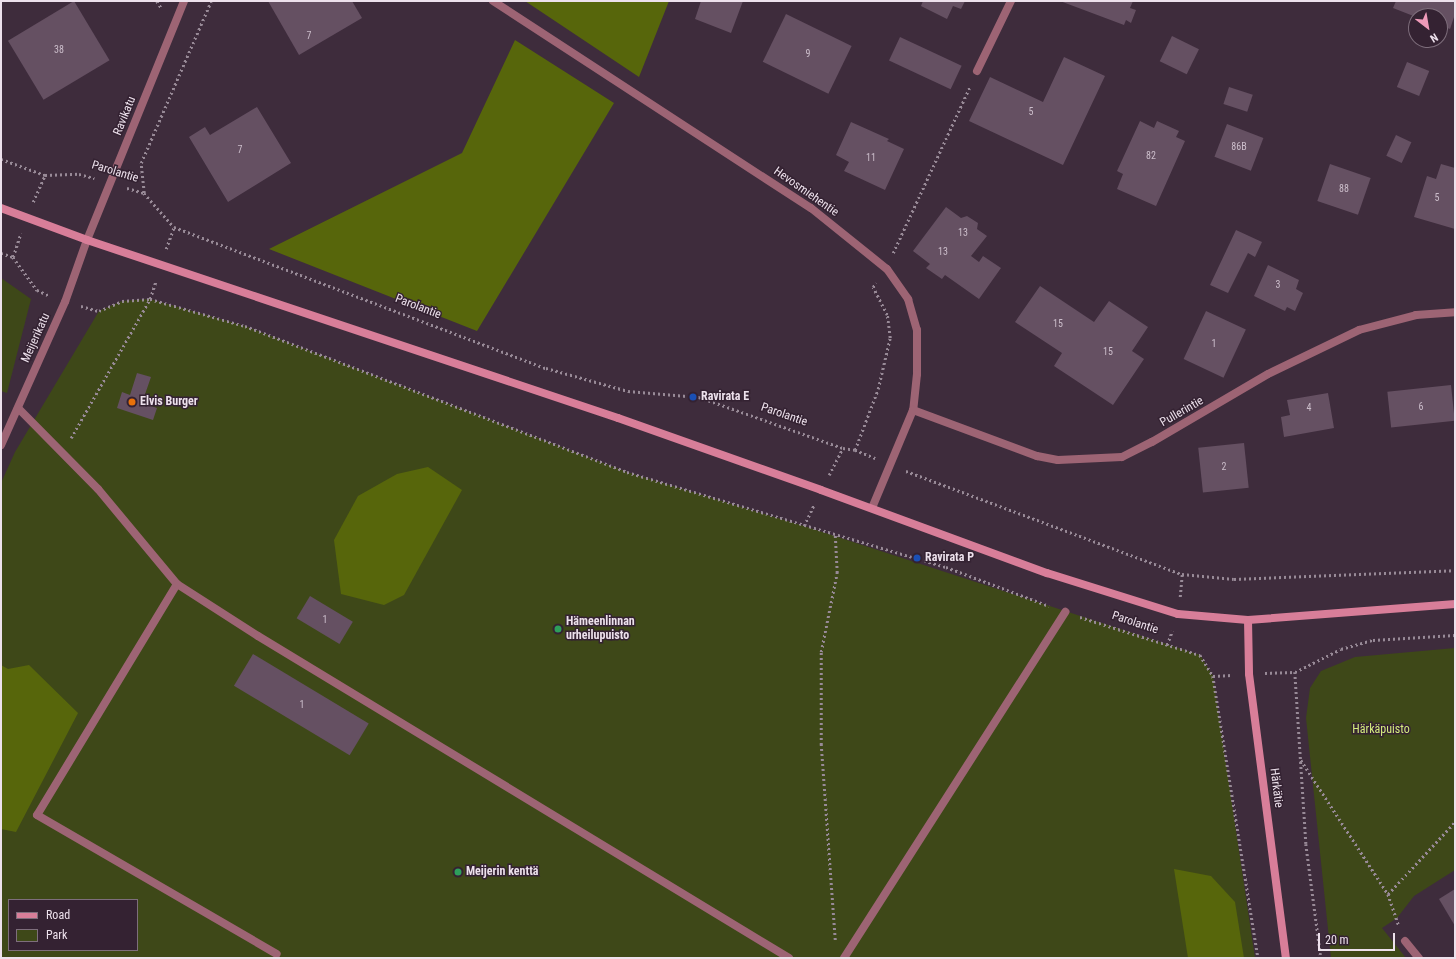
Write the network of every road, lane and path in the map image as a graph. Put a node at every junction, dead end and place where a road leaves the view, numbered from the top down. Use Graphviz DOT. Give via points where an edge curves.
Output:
graph roads {
  1 [pos="184,1"];
  2 [pos="211,1"];
  3 [pos="493,1"];
  4 [pos="1011,1"];
  5 [pos="977,71"];
  6 [pos="1,159"];
  7 [pos="110,183"];
  8 [pos="144,193"];
  9 [pos="1,208"];
  10 [pos="87,240"];
  11 [pos="1,253"];
  12 [pos="887,269"];
  13 [pos="150,299"];
  14 [pos="65,302"];
  15 [pos="1455,312"];
  16 [pos="18,408"];
  17 [pos="913,410"];
  18 [pos="1,445"];
  19 [pos="843,448"];
  20 [pos="855,450"];
  21 [pos="63,454"];
  22 [pos="890,465"];
  23 [pos="821,490"];
  24 [pos="872,508"];
  25 [pos="804,526"];
  26 [pos="835,535"];
  27 [pos="1455,570"];
  28 [pos="177,584"];
  29 [pos="1455,604"];
  30 [pos="1065,612"];
  31 [pos="1248,620"];
  32 [pos="1455,634"];
  33 [pos="1295,672"];
  34 [pos="1249,674"];
  35 [pos="1212,676"];
  36 [pos="1301,759"];
  37 [pos="1455,822"];
  38 [pos="1388,894"];
  39 [pos="1405,941"];
  40 [pos="835,943"];
  41 [pos="277,954"];
  42 [pos="789,958"];
  43 [pos="844,958"];
  44 [pos="1258,958"];
  45 [pos="1286,958"];
  46 [pos="1321,958"];
  47 [pos="1419,958"];
  1 -- 7 [label="street, Ravikatu"];
  2 -- 8 [label="path" via="141,163"];
  3 -- 12 [label="street, Hevosmiehentie" via="811,208"];
  4 -- 5 [label="street"];
  5 -- 12 [label="path"];
  6 -- 7 [label="path, Parolantie" via="45,175 79,174"];
  7 -- 8 [label="path, Parolantie"];
  7 -- 10 [label="street, Ravikatu"];
  8 -- 19 [label="path, Parolantie" via="174,227 546,368 628,391 699,397"];
  9 -- 10 [label="main road, Parolantie"];
  10 -- 14 [label="street, Meijerikatu"];
  10 -- 23 [label="main road, Parolantie" via="320,316"];
  11 -- 14 [label="path, Parolantie" via="12,257 36,290"];
  12 -- 17 [label="street, Hevosmiehentie" via="908,299 916,330 917,374"];
  12 -- 20 [label="path" via="873,287 887,315 890,338 878,388"];
  13 -- 14 [label="path, Parolantie" via="122,301 99,311"];
  13 -- 21 [label="path"];
  13 -- 25 [label="path, Parolantie" via="245,326 627,472"];
  14 -- 16 [label="street, Meijerikatu"];
  15 -- 17 [label="street, Pullerintie" via="1416,315 1359,330 1268,374 1122,457 1058,460 1036,456"];
  16 -- 18 [label="street, Meijerikatu"];
  16 -- 21 [label="street"];
  17 -- 22 [label="street, Hevosmiehentie"];
  19 -- 20 [label="path, Parolantie"];
  19 -- 23 [label="path"];
  20 -- 22 [label="path, Parolantie"];
  21 -- 28 [label="street" via="98,488"];
  22 -- 24 [label="street, Hevosmiehentie"];
  22 -- 27 [label="path, Parolantie" via="1182,574 1234,579"];
  23 -- 24 [label="main road, Parolantie"];
  23 -- 25 [label="path"];
  24 -- 31 [label="main road, Parolantie" via="1047,573 1178,614"];
  25 -- 26 [label="path, Parolantie"];
  26 -- 30 [label="path, Parolantie" via="946,567"];
  26 -- 40 [label="path" via="837,573 821,652 821,745"];
  28 -- 41 [label="street" via="37,815"];
  28 -- 42 [label="street" via="258,636"];
  29 -- 31 [label="main road, Parolantie"];
  30 -- 35 [label="path, Parolantie" via="1200,656"];
  30 -- 43 [label="street"];
  31 -- 34 [label="main road, Härkätie"];
  32 -- 33 [label="path" via="1373,640 1341,649"];
  33 -- 34 [label="path"];
  33 -- 36 [label="path"];
  34 -- 35 [label="path"];
  34 -- 45 [label="main road, Härkätie"];
  35 -- 44 [label="path"];
  36 -- 38 [label="path"];
  36 -- 46 [label="path" via="1306,844"];
  37 -- 38 [label="path"];
  38 -- 39 [label="path"];
  39 -- 47 [label="street"];
}
